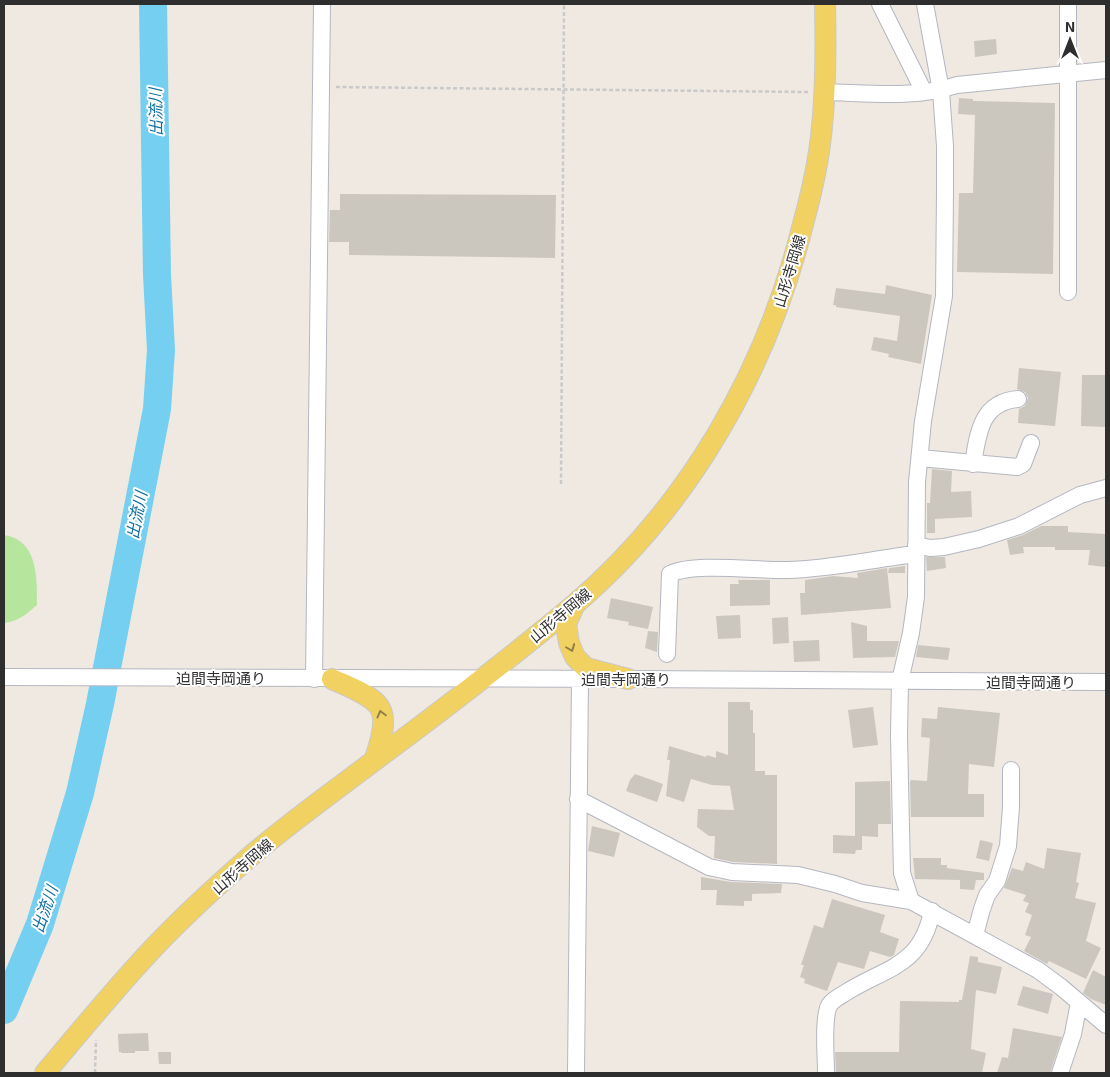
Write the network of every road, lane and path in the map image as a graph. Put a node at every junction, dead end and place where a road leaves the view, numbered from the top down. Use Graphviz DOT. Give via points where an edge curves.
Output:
graph roads {
  1 [pos="322,4"];
  2 [pos="564,4"];
  3 [pos="825,4"];
  4 [pos="880,4"];
  5 [pos="925,4"];
  6 [pos="1068,4"];
  7 [pos="1106,70"];
  8 [pos="1068,74"];
  9 [pos="321,87"];
  10 [pos="564,90"];
  11 [pos="825,92"];
  12 [pos="932,92"];
  13 [pos="1068,292"];
  14 [pos="1018,398"];
  15 [pos="1031,444"];
  16 [pos="920,458"];
  17 [pos="973,464"];
  18 [pos="561,484"];
  19 [pos="1106,488"];
  20 [pos="916,550"];
  21 [pos="576,602"];
  22 [pos="666,654"];
  23 [pos="4,677"];
  24 [pos="323,678"];
  25 [pos="482,679"];
  26 [pos="580,679"];
  27 [pos="628,679"];
  28 [pos="900,681"];
  29 [pos="1106,682"];
  30 [pos="374,761"];
  31 [pos="1011,770"];
  32 [pos="578,799"];
  33 [pos="911,901"];
  34 [pos="932,910"];
  35 [pos="975,935"];
  36 [pos="1079,1002"];
  37 [pos="1106,1026"];
  38 [pos="96,1038"];
  39 [pos="45,1073"];
  40 [pos="95,1073"];
  41 [pos="576,1073"];
  42 [pos="826,1073"];
  43 [pos="1060,1073"];
  1 -- 9 [label="street"];
  2 -- 10 [label="path"];
  3 -- 11 [label="main road, 山形寺岡線"];
  4 -- 12 [label="street"];
  5 -- 12 [label="street"];
  6 -- 8 [label="street"];
  7 -- 8 [label="street"];
  8 -- 12 [label="street" via="957,86"];
  8 -- 13 [label="street"];
  9 -- 10 [label="path"];
  9 -- 24 [label="street"];
  10 -- 11 [label="path"];
  10 -- 18 [label="path"];
  11 -- 12 [label="street"];
  11 -- 21 [label="main road, 山形寺岡線" via="813,182 792,269 767,337 740,395 670,504 626,556"];
  12 -- 16 [label="street" via="945,146 944,296"];
  14 -- 17 [label="street" via="996,406 983,420"];
  15 -- 17 [label="street" via="1023,464 1017,467"];
  16 -- 17 [label="street"];
  16 -- 20 [label="street"];
  19 -- 20 [label="street" via="1080,495 1019,526 979,539"];
  20 -- 22 [label="street" via="788,570 678,570 670,574"];
  20 -- 28 [label="street" via="916,597"];
  21 -- 25 [label="main road, 山形寺岡線"];
  21 -- 27 [label="main road, one-way" via="566,624 575,657 586,668"];
  23 -- 24 [label="street, 迫間寺岡通り"];
  24 -- 25 [label="street, 迫間寺岡通り"];
  30 -- 24 [label="main road, one-way" via="381,742 383,720 378,705 357,691"];
  25 -- 26 [label="street, 迫間寺岡通り"];
  25 -- 30 [label="main road, 山形寺岡線"];
  26 -- 27 [label="street, 迫間寺岡通り"];
  26 -- 32 [label="street"];
  27 -- 28 [label="street, 迫間寺岡通り"];
  28 -- 29 [label="street, 迫間寺岡通り"];
  28 -- 33 [label="street" via="902,873"];
  30 -- 39 [label="main road, 山形寺岡線" via="246,860 200,903 147,954"];
  31 -- 35 [label="street" via="1008,846 997,881 987,895"];
  32 -- 33 [label="street" via="709,867 732,872 798,875 862,893"];
  32 -- 41 [label="street"];
  33 -- 34 [label="street"];
  34 -- 35 [label="street"];
  34 -- 42 [label="street" via="929,925 912,955 898,966 849,990 828,1006"];
  35 -- 36 [label="street" via="1038,970"];
  36 -- 37 [label="street"];
  36 -- 43 [label="street"];
  38 -- 40 [label="path"];
}
